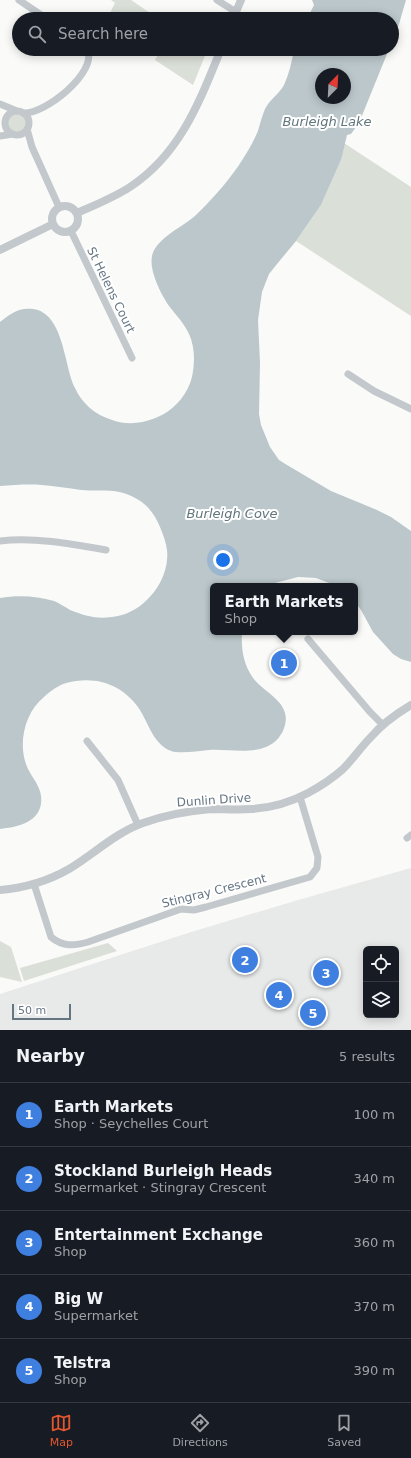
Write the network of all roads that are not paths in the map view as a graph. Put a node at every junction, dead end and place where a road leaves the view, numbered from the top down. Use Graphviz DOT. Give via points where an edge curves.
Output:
graph roads {
  1 [pos="19,0"];
  2 [pos="217,0"];
  3 [pos="241,0"];
  4 [pos="37,12"];
  5 [pos="231,12"];
  6 [pos="236,12"];
  7 [pos="89,56"];
  8 [pos="218,56"];
  9 [pos="0,105"];
  10 [pos="38,110"];
  11 [pos="20,112"];
  12 [pos="6,121"];
  13 [pos="28,126"];
  14 [pos="0,132"];
  15 [pos="16,134"];
  16 [pos="0,136"];
  17 [pos="32,147"];
  18 [pos="60,207"];
  19 [pos="77,213"];
  20 [pos="53,224"];
  21 [pos="71,231"];
  22 [pos="0,250"];
  23 [pos="132,358"];
  24 [pos="348,374"];
  25 [pos="411,409"];
  26 [pos="0,542"];
  27 [pos="106,550"];
  28 [pos="308,639"];
  29 [pos="411,705"];
  30 [pos="383,725"];
  31 [pos="87,741"];
  32 [pos="300,797"];
  33 [pos="138,825"];
  34 [pos="34,884"];
  35 [pos="0,890"];
  1 -- 4 [label="street"];
  2 -- 5 [label="street"];
  3 -- 6 [label="street"];
  7 -- 10 [label="street" via="88,65 81,76 60,96"];
  8 -- 19 [label="street" via="188,124 162,161 129,188"];
  9 -- 11 [label="street"];
  9 -- 12 [label="street"];
  10 -- 11 [label="street"];
  10 -- 13 [label="street"];
  11 -- 12 [label="street" via="11,113"];
  11 -- 13 [label="street" via="28,118"];
  12 -- 14 [label="street"];
  12 -- 15 [label="street" via="7,129"];
  13 -- 15 [label="street" via="24,133"];
  13 -- 17 [label="street"];
  15 -- 16 [label="street"];
  15 -- 17 [label="street"];
  17 -- 18 [label="street"];
  18 -- 19 [label="street" via="72,207"];
  18 -- 20 [label="street" via="52,216"];
  19 -- 21 [label="street" via="78,221"];
  20 -- 21 [label="street" via="63,232"];
  20 -- 22 [label="street"];
  21 -- 23 [label="street, St Helens Court"];
  24 -- 25 [label="street" via="374,391"];
  26 -- 27 [label="street" via="59,542"];
  28 -- 30 [label="street"];
  29 -- 30 [label="street, Dunlin Drive"];
  30 -- 32 [label="street, Dunlin Drive" via="343,769 321,786"];
  31 -- 33 [label="street" via="118,780"];
  32 -- 33 [label="street, Dunlin Drive" via="251,809 213,809 181,813"];
  32 -- 34 [label="street, Stingray Crescent" via="318,857 317,868 310,877 194,910 182,909 73,946 57,942 51,937"];
  33 -- 34 [label="street, Dunlin Drive" via="105,843 68,869"];
  34 -- 35 [label="street, Dunlin Drive"];
}
